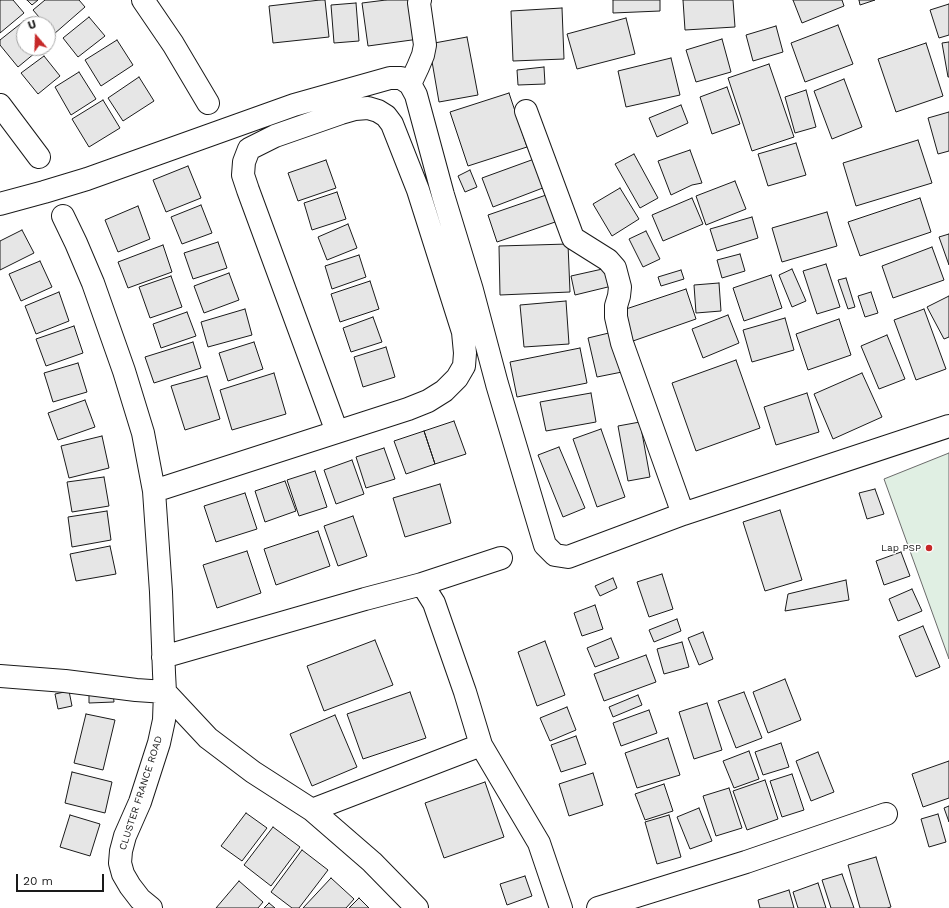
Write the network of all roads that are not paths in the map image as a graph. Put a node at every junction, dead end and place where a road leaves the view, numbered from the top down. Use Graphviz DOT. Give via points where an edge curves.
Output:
graph roads {
  1 [pos="143,0"];
  2 [pos="420,0"];
  3 [pos="410,84"];
  4 [pos="208,103"];
  5 [pos="0,105"];
  6 [pos="526,111"];
  7 [pos="39,157"];
  8 [pos="0,204"];
  9 [pos="63,216"];
  10 [pos="949,426"];
  11 [pos="337,432"];
  12 [pos="154,491"];
  13 [pos="683,514"];
  14 [pos="501,558"];
  15 [pos="422,584"];
  16 [pos="163,657"];
  17 [pos="0,676"];
  18 [pos="165,692"];
  19 [pos="481,745"];
  20 [pos="312,810"];
  21 [pos="886,814"];
  22 [pos="151,908"];
  23 [pos="417,908"];
  24 [pos="561,908"];
  25 [pos="598,908"];
  1 -- 4 [label="street"];
  2 -- 3 [label="street" via="425,45"];
  3 -- 8 [label="street" via="401,78 390,78 302,103 87,179"];
  3 -- 13 [label="street" via="416,95 545,545 555,556 568,557"];
  5 -- 7 [label="street"];
  6 -- 13 [label="street" via="573,238 608,260 615,268 620,287 616,317 622,343"];
  9 -- 12 [label="street, CLUSTER FRANCE ROAD" via="93,283 124,371 143,433"];
  10 -- 13 [label="street"];
  11 -- 11 [label="street" via="243,175 244,162 250,149 275,136 341,113 368,108 386,116 392,124 418,190 463,332 464,366 457,378 444,391 428,401"];
  11 -- 12 [label="street"];
  12 -- 16 [label="street, CLUSTER FRANCE ROAD" via="162,592"];
  14 -- 15 [label="street"];
  15 -- 16 [label="street"];
  15 -- 19 [label="street" via="434,603"];
  16 -- 18 [label="street, CLUSTER FRANCE ROAD"];
  17 -- 18 [label="street"];
  18 -- 20 [label="street" via="208,738 253,772"];
  18 -- 22 [label="street, CLUSTER FRANCE ROAD" via="164,720 159,744 140,802 125,836 120,863 130,886"];
  19 -- 20 [label="street"];
  19 -- 24 [label="street" via="539,843"];
  20 -- 23 [label="street" via="372,862"];
  21 -- 25 [label="street" via="746,862"];
}
